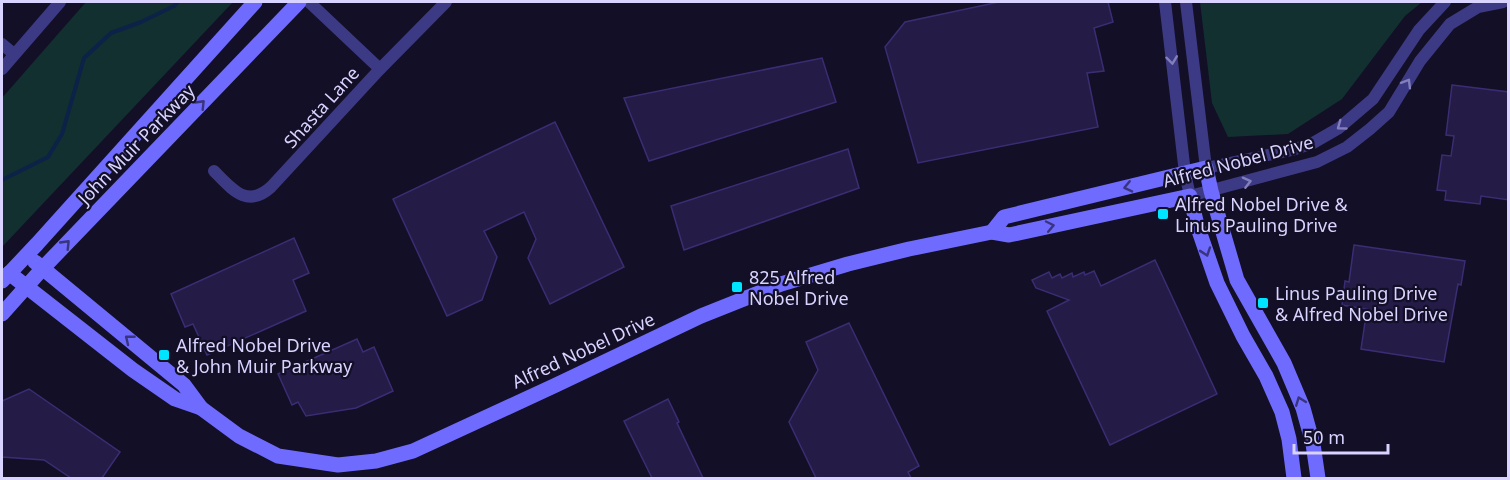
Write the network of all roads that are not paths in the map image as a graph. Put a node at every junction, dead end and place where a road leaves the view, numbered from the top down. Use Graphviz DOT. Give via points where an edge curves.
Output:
graph roads {
  1 [pos="60,2"];
  2 [pos="255,2"];
  3 [pos="299,2"];
  4 [pos="309,2"];
  5 [pos="446,2"];
  6 [pos="1165,2"];
  7 [pos="1186,2"];
  8 [pos="1445,2"];
  9 [pos="1503,2"];
  10 [pos="2,44"];
  11 [pos="14,54"];
  12 [pos="2,69"];
  13 [pos="380,69"];
  14 [pos="1206,168"];
  15 [pos="214,171"];
  16 [pos="1185,173"];
  17 [pos="1210,191"];
  18 [pos="1190,196"];
  19 [pos="992,232"];
  20 [pos="27,254"];
  21 [pos="43,268"];
  22 [pos="5,277"];
  23 [pos="27,288"];
  24 [pos="2,314"];
  25 [pos="201,408"];
  26 [pos="1294,478"];
  27 [pos="1317,478"];
  1 -- 11 [label="street"];
  2 -- 20 [label="street, John Muir Parkway"];
  21 -- 3 [label="street, John Muir Parkway, one-way"];
  4 -- 13 [label="street"];
  5 -- 13 [label="street, Shasta Lane"];
  6 -- 16 [label="street, one-way"];
  7 -- 14 [label="street"];
  8 -- 14 [label="street, Alfred Nobel Drive, one-way" via="1419,30 1373,99 1340,128 1292,150"];
  17 -- 9 [label="street, Alfred Nobel Drive, one-way" via="1317,162 1347,147 1389,112 1420,61 1450,24 1478,7"];
  10 -- 11 [label="street"];
  11 -- 12 [label="street"];
  13 -- 15 [label="street, Shasta Lane" via="262,196 235,192"];
  14 -- 16 [label="street, Alfred Nobel Drive"];
  14 -- 17 [label="street"];
  16 -- 18 [label="street"];
  16 -- 19 [label="street, Alfred Nobel Drive, one-way" via="1004,217"];
  17 -- 18 [label="street, Alfred Nobel Drive"];
  27 -- 17 [label="street, one-way" via="1303,408 1284,363 1238,280"];
  19 -- 18 [label="street, Alfred Nobel Drive, one-way" via="1009,235"];
  18 -- 26 [label="street, one-way" via="1217,282 1282,412"];
  19 -- 25 [label="street, Alfred Nobel Drive" via="882,255 781,284 701,316 413,451 376,461 338,465 278,456 239,436"];
  20 -- 21 [label="street, Alfred Nobel Drive"];
  20 -- 22 [label="street, John Muir Parkway"];
  21 -- 23 [label="street, John Muir Parkway"];
  25 -- 21 [label="street, Alfred Nobel Drive, one-way" via="184,385"];
  22 -- 23 [label="street, Alfred Nobel Drive"];
  23 -- 24 [label="street, John Muir Parkway"];
  23 -- 25 [label="street, Alfred Nobel Drive" via="160,390"];
}
